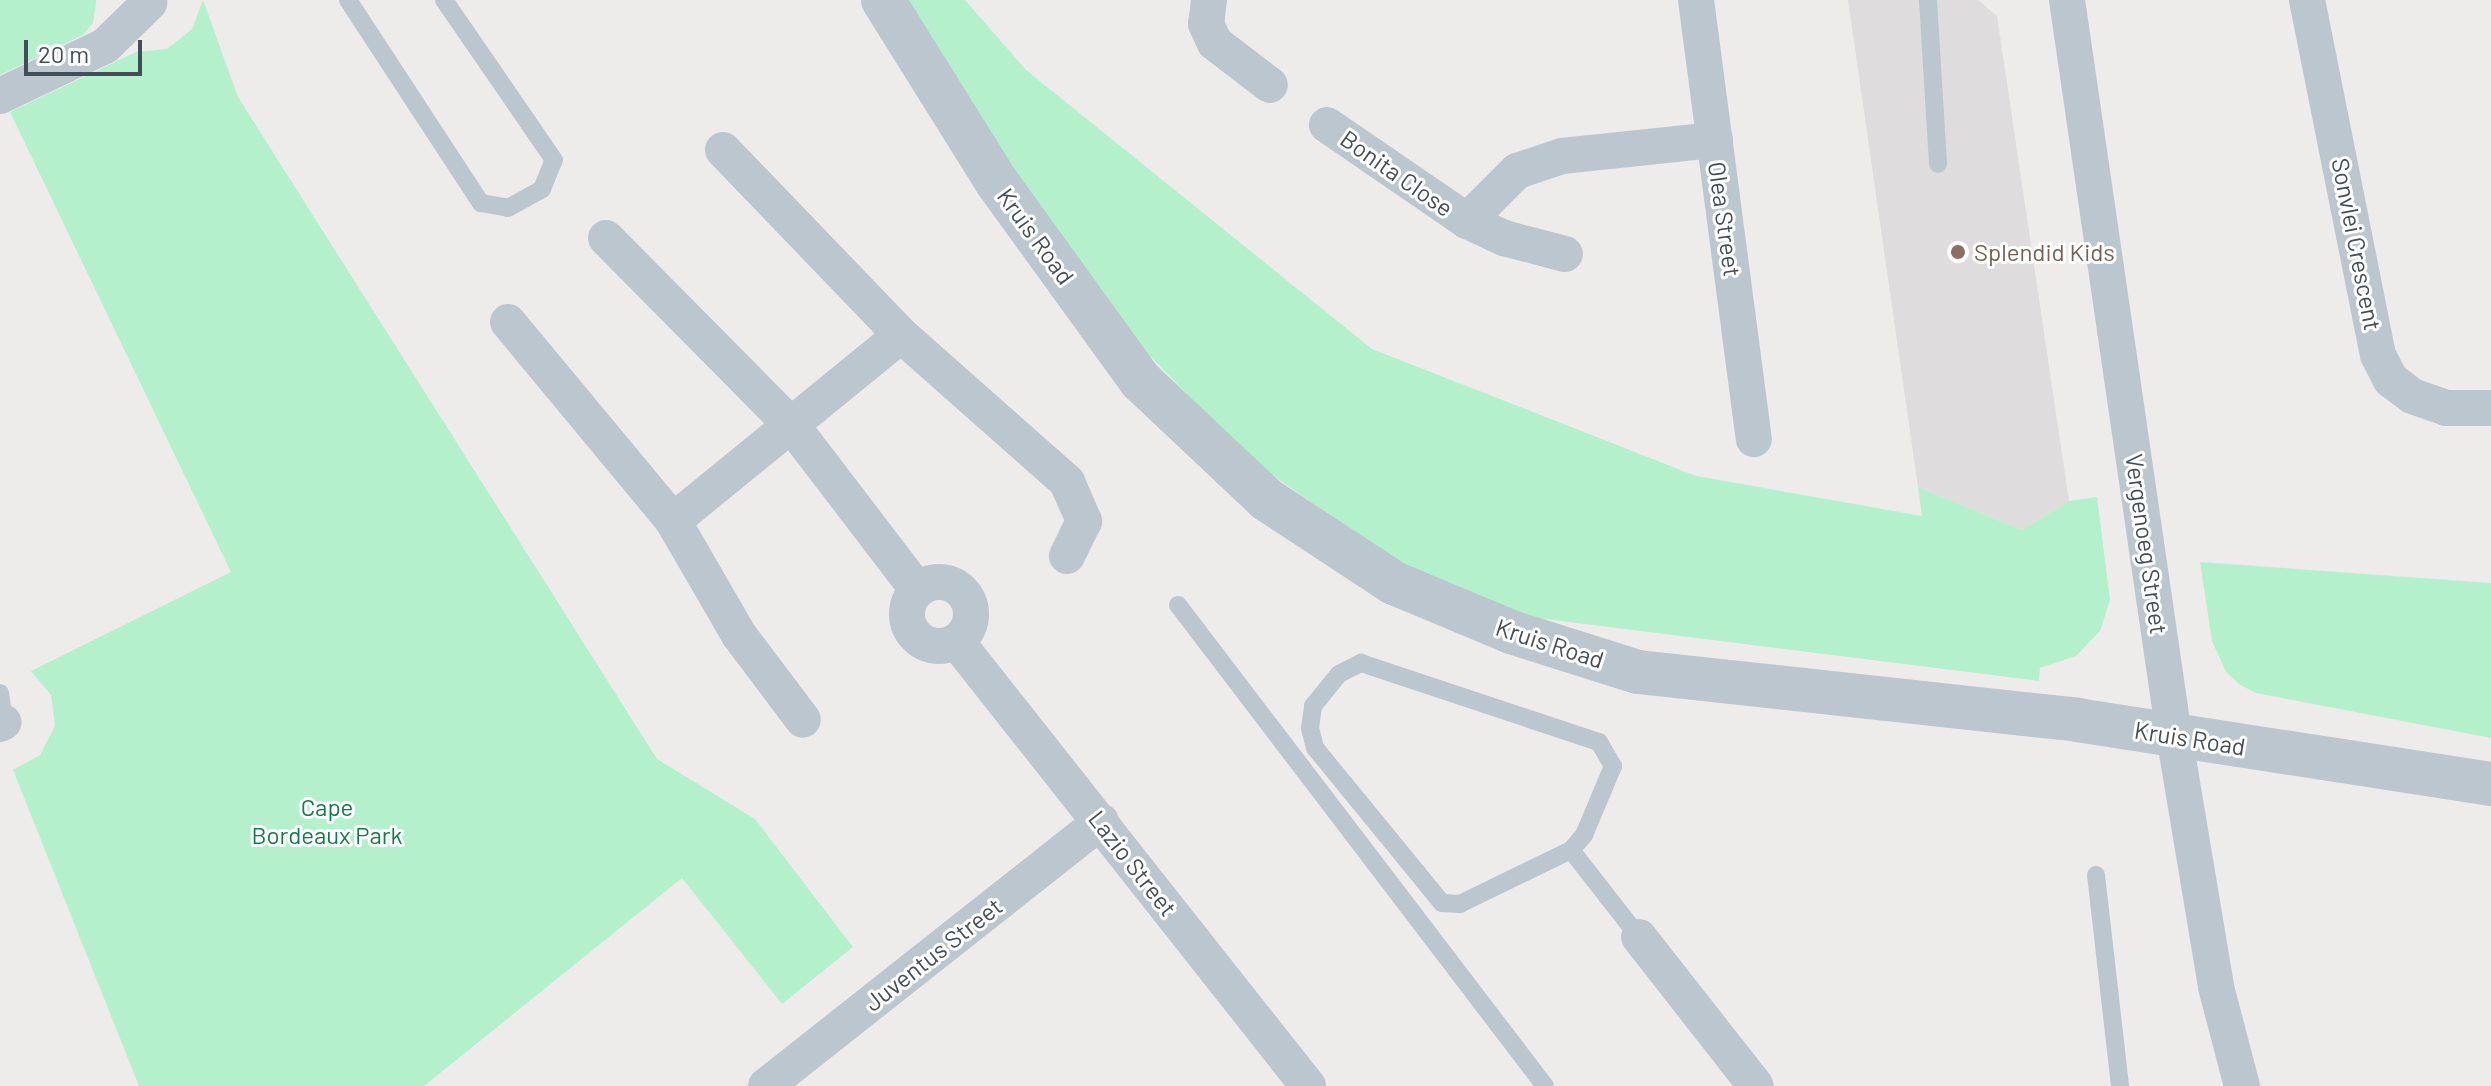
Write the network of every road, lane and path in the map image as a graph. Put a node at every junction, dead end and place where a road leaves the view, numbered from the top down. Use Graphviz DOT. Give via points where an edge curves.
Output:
graph roads {
  1 [pos="348,0"];
  2 [pos="444,0"];
  3 [pos="883,0"];
  4 [pos="1209,0"];
  5 [pos="1696,0"];
  6 [pos="1928,0"];
  7 [pos="2067,0"];
  8 [pos="2307,0"];
  9 [pos="152,2"];
  10 [pos="1270,85"];
  11 [pos="0,96"];
  12 [pos="1327,125"];
  13 [pos="1715,140"];
  14 [pos="723,150"];
  15 [pos="1938,164"];
  16 [pos="1467,221"];
  17 [pos="606,238"];
  18 [pos="1565,254"];
  19 [pos="508,322"];
  20 [pos="901,335"];
  21 [pos="2491,408"];
  22 [pos="793,427"];
  23 [pos="1754,439"];
  24 [pos="673,521"];
  25 [pos="1067,556"];
  26 [pos="917,589"];
  27 [pos="1178,605"];
  28 [pos="957,642"];
  29 [pos="803,720"];
  30 [pos="2174,735"];
  31 [pos="2491,784"];
  32 [pos="1101,821"];
  33 [pos="1571,850"];
  34 [pos="2096,875"];
  35 [pos="1639,937"];
  36 [pos="766,1086"];
  37 [pos="1308,1086"];
  38 [pos="1545,1086"];
  39 [pos="1756,1086"];
  40 [pos="2120,1086"];
  41 [pos="2242,1086"];
  1 -- 2 [label="lane" via="481,203 508,208 542,189 554,160"];
  3 -- 30 [label="street, Kruis Road" via="996,181 1141,381 1266,499 1394,583 1511,632 1638,672"];
  4 -- 10 [label="street" via="1206,24 1215,43"];
  5 -- 13 [label="street, Olea Street"];
  6 -- 15 [label="lane"];
  7 -- 30 [label="street, Vergenoeg Street"];
  8 -- 21 [label="street, Sonvlei Crescent" via="2378,355 2391,380 2412,396 2446,408"];
  9 -- 11 [label="street" via="105,46"];
  12 -- 16 [label="street, Bonita Close"];
  13 -- 16 [label="street, Bonita Close" via="1547,161 1517,171"];
  13 -- 23 [label="street, Olea Street"];
  14 -- 20 [label="street"];
  16 -- 18 [label="street, Bonita Close" via="1504,238"];
  17 -- 22 [label="street"];
  19 -- 24 [label="street"];
  20 -- 22 [label="street"];
  20 -- 25 [label="street" via="1076,495 1084,521"];
  22 -- 24 [label="street"];
  22 -- 26 [label="street"];
  24 -- 29 [label="street" via="739,635"];
  26 -- 28 [label="street" via="906,610 912,634 933,647"];
  26 -- 28 [label="street" via="943,581 966,593 972,620"];
  27 -- 38 [label="lane"];
  28 -- 32 [label="street, Lazio Street"];
  30 -- 31 [label="street, Kruis Road"];
  30 -- 41 [label="street, Vergenoeg Street" via="2216,987"];
  32 -- 36 [label="street, Juventus Street"];
  32 -- 37 [label="street, Lazio Street"];
  33 -- 33 [label="lane" via="1460,904 1442,903 1315,748 1310,728 1313,706 1349,667 1374,664 1599,742 1613,766 1584,835"];
  33 -- 35 [label="lane"];
  34 -- 40 [label="lane"];
  35 -- 39 [label="street"];
}
